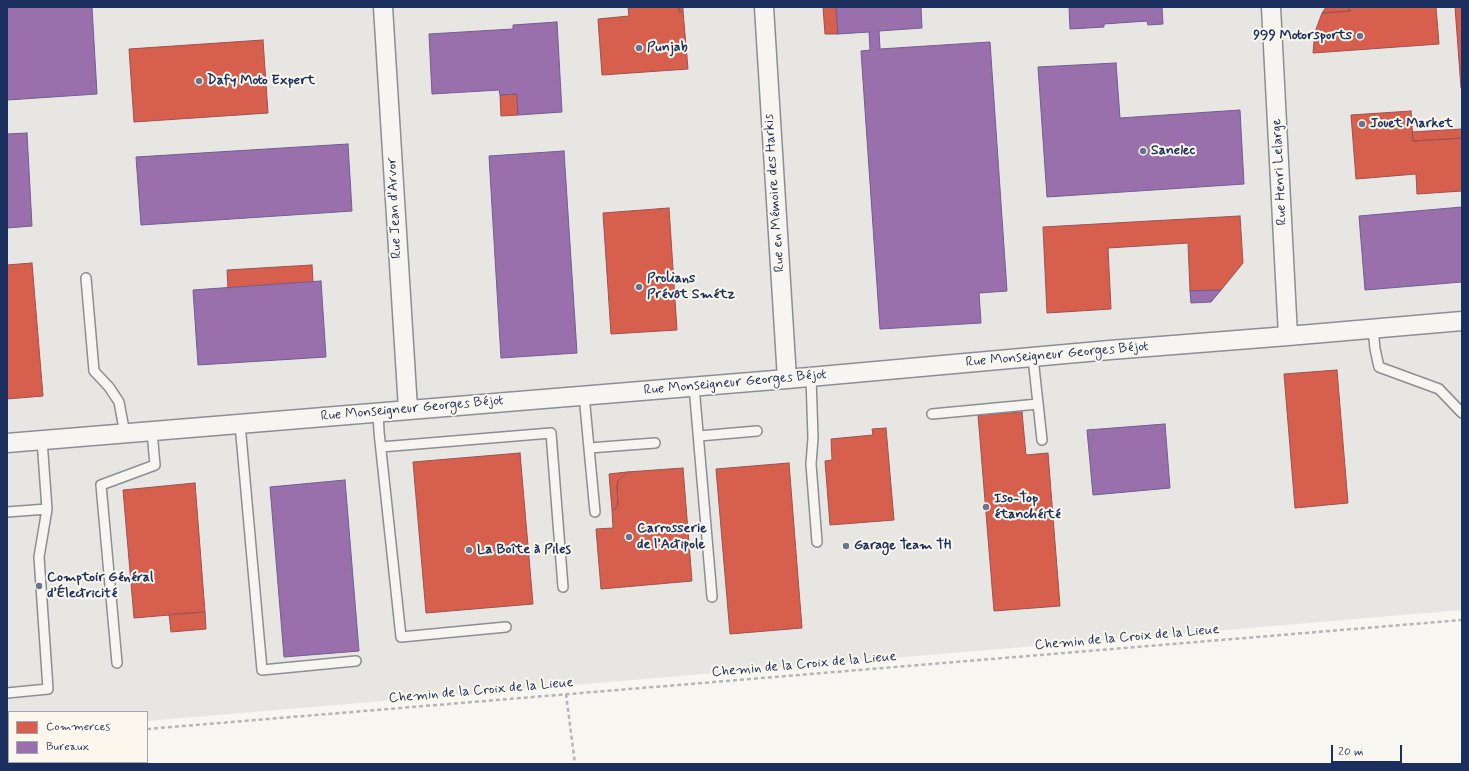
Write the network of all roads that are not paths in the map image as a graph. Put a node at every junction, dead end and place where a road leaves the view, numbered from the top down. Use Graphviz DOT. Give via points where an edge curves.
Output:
graph roads {
  1 [pos="383,7"];
  2 [pos="764,7"];
  3 [pos="1271,7"];
  4 [pos="86,278"];
  5 [pos="1462,321"];
  6 [pos="1373,328"];
  7 [pos="1288,336"];
  8 [pos="1033,358"];
  9 [pos="811,377"];
  10 [pos="787,379"];
  11 [pos="694,386"];
  12 [pos="584,395"];
  13 [pos="1038,404"];
  14 [pos="408,409"];
  15 [pos="378,412"];
  16 [pos="1462,413"];
  17 [pos="932,414"];
  18 [pos="240,424"];
  19 [pos="757,431"];
  20 [pos="152,432"];
  21 [pos="124,434"];
  22 [pos="699,436"];
  23 [pos="42,440"];
  24 [pos="1042,440"];
  25 [pos="7,443"];
  26 [pos="655,443"];
  27 [pos="381,447"];
  28 [pos="589,448"];
  29 [pos="47,509"];
  30 [pos="7,512"];
  31 [pos="595,512"];
  32 [pos="817,542"];
  33 [pos="563,587"];
  34 [pos="712,597"];
  35 [pos="506,627"];
  36 [pos="356,661"];
  37 [pos="117,663"];
  38 [pos="7,693"];
  1 -- 14 [label="street, Rue Jean d'Arvor"];
  2 -- 10 [label="street, Rue en Mémoire des Harkis"];
  3 -- 7 [label="street, Rue Henri Lelarge"];
  4 -- 21 [label="lane" via="94,371 120,402"];
  5 -- 6 [label="street, Rue Monseigneur Georges Béjot"];
  6 -- 7 [label="street, Rue Monseigneur Georges Béjot"];
  6 -- 16 [label="lane" via="1374,349 1379,367 1439,389"];
  7 -- 8 [label="street, Rue Monseigneur Georges Béjot"];
  8 -- 9 [label="street, Rue Monseigneur Georges Béjot"];
  8 -- 13 [label="lane"];
  9 -- 10 [label="street, Rue Monseigneur Georges Béjot"];
  9 -- 32 [label="lane" via="811,464"];
  10 -- 11 [label="street, Rue Monseigneur Georges Béjot"];
  11 -- 12 [label="street, Rue Monseigneur Georges Béjot"];
  11 -- 22 [label="lane"];
  12 -- 14 [label="street, Rue Monseigneur Georges Béjot"];
  12 -- 28 [label="lane"];
  13 -- 17 [label="lane"];
  13 -- 24 [label="lane"];
  14 -- 15 [label="street, Rue Monseigneur Georges Béjot"];
  15 -- 18 [label="street, Rue Monseigneur Georges Béjot"];
  15 -- 27 [label="lane"];
  18 -- 20 [label="street, Rue Monseigneur Georges Béjot"];
  18 -- 36 [label="lane" via="262,670"];
  19 -- 22 [label="lane"];
  20 -- 21 [label="street, Rue Monseigneur Georges Béjot"];
  20 -- 37 [label="lane" via="155,465 101,485"];
  21 -- 23 [label="street, Rue Monseigneur Georges Béjot"];
  22 -- 34 [label="lane"];
  23 -- 25 [label="street, Rue Monseigneur Georges Béjot"];
  23 -- 29 [label="lane"];
  26 -- 28 [label="lane"];
  27 -- 33 [label="lane" via="551,433"];
  27 -- 35 [label="lane" via="401,637"];
  28 -- 31 [label="lane"];
  29 -- 30 [label="lane"];
  29 -- 38 [label="lane" via="39,557 48,689"];
}
